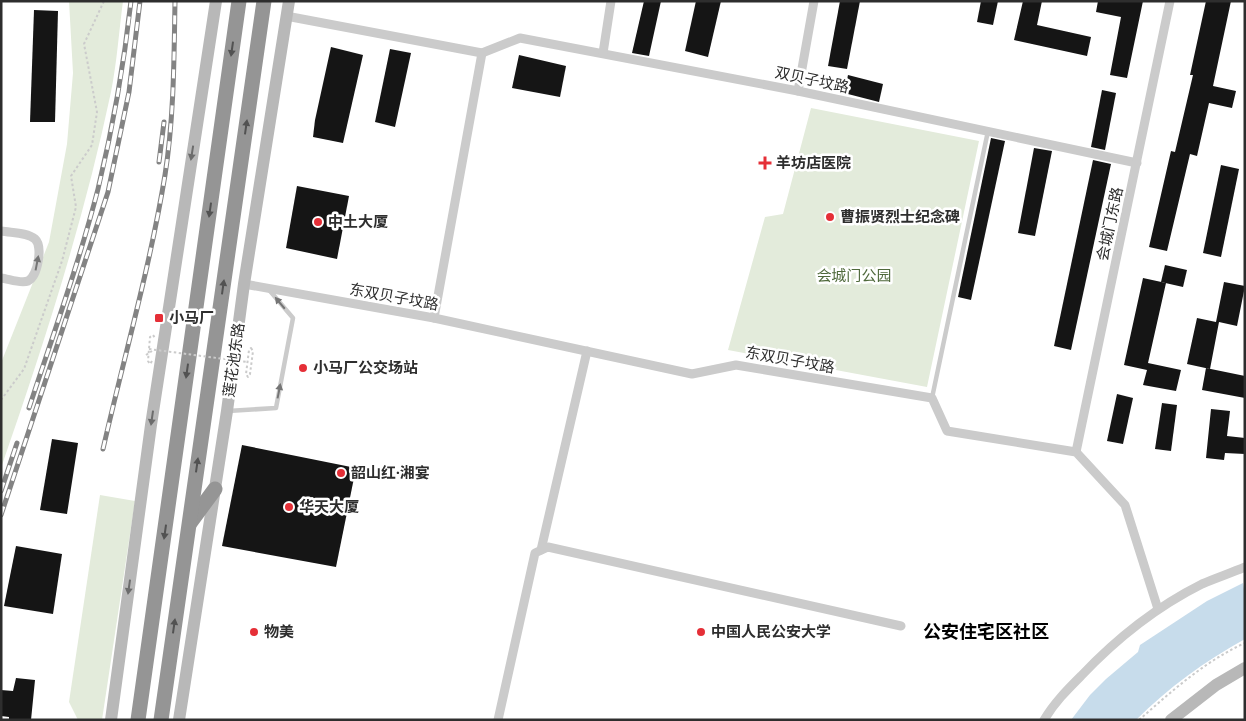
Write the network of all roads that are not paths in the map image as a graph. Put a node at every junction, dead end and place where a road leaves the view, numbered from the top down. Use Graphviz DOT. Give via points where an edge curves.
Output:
graph roads {
  1 [pos="216,1"];
  2 [pos="289,1"];
  3 [pos="611,1"];
  4 [pos="814,1"];
  5 [pos="1170,1"];
  6 [pos="265,3"];
  7 [pos="237,6"];
  8 [pos="286,16"];
  9 [pos="482,53"];
  10 [pos="603,53"];
  11 [pos="798,91"];
  12 [pos="988,131"];
  13 [pos="1137,163"];
  14 [pos="1,231"];
  15 [pos="1,278"];
  16 [pos="244,284"];
  17 [pos="268,288"];
  18 [pos="434,318"];
  19 [pos="587,351"];
  20 [pos="932,398"];
  21 [pos="227,411"];
  22 [pos="1076,452"];
  23 [pos="215,489"];
  24 [pos="188,527"];
  25 [pos="541,550"];
  26 [pos="1245,567"];
  27 [pos="1158,609"];
  28 [pos="902,626"];
  29 [pos="1245,668"];
  30 [pos="168,675"];
  31 [pos="143,692"];
  32 [pos="112,720"];
  33 [pos="134,720"];
  34 [pos="138,720"];
  35 [pos="161,720"];
  36 [pos="166,720"];
  37 [pos="179,720"];
  38 [pos="498,720"];
  39 [pos="1044,720"];
  40 [pos="1171,720"];
  1 -- 32 [label="street, one-way" via="154,406"];
  2 -- 8 [label="street, 莲花池东路"];
  3 -- 10 [label="street"];
  4 -- 11 [label="street"];
  5 -- 13 [label="street, 会城门东路"];
  24 -- 6 [label="highway, 莲花池东路, one-way"];
  7 -- 31 [label="highway, one-way"];
  8 -- 9 [label="street"];
  8 -- 16 [label="street, 莲花池东路"];
  9 -- 10 [label="street, 双贝子坟路" via="520,38"];
  9 -- 18 [label="street"];
  10 -- 11 [label="street, 双贝子坟路"];
  11 -- 12 [label="street, 双贝子坟路"];
  12 -- 13 [label="street, 双贝子坟路"];
  12 -- 20 [label="lane"];
  13 -- 22 [label="street, 会城门东路"];
  15 -- 14 [label="street, one-way" via="24,282 32,278 40,249 37,241 28,235"];
  16 -- 17 [label="street, 东双贝子坟路"];
  16 -- 21 [label="street, 莲花池东路"];
  17 -- 18 [label="street, 东双贝子坟路"];
  21 -- 17 [label="lane, one-way" via="276,408 293,318"];
  18 -- 19 [label="street, 东双贝子坟路"];
  19 -- 20 [label="street, 东双贝子坟路" via="692,374 736,365"];
  19 -- 25 [label="street"];
  20 -- 22 [label="street" via="947,431"];
  21 -- 23 [label="street, 莲花池东路"];
  22 -- 27 [label="street" via="1125,505"];
  23 -- 24 [label="highway"];
  23 -- 37 [label="street, 莲花池东路"];
  30 -- 24 [label="highway, 莲花池东路, one-way"];
  25 -- 28 [label="street" via="548,547"];
  25 -- 38 [label="street" via="535,553"];
  26 -- 27 [label="street" via="1203,584"];
  27 -- 39 [label="street" via="1096,660"];
  29 -- 40 [label="street" via="1216,685"];
  30 -- 35 [label="highway, 莲花池东路"];
  30 -- 36 [label="highway"];
  31 -- 33 [label="highway"];
  31 -- 34 [label="highway"];
}
